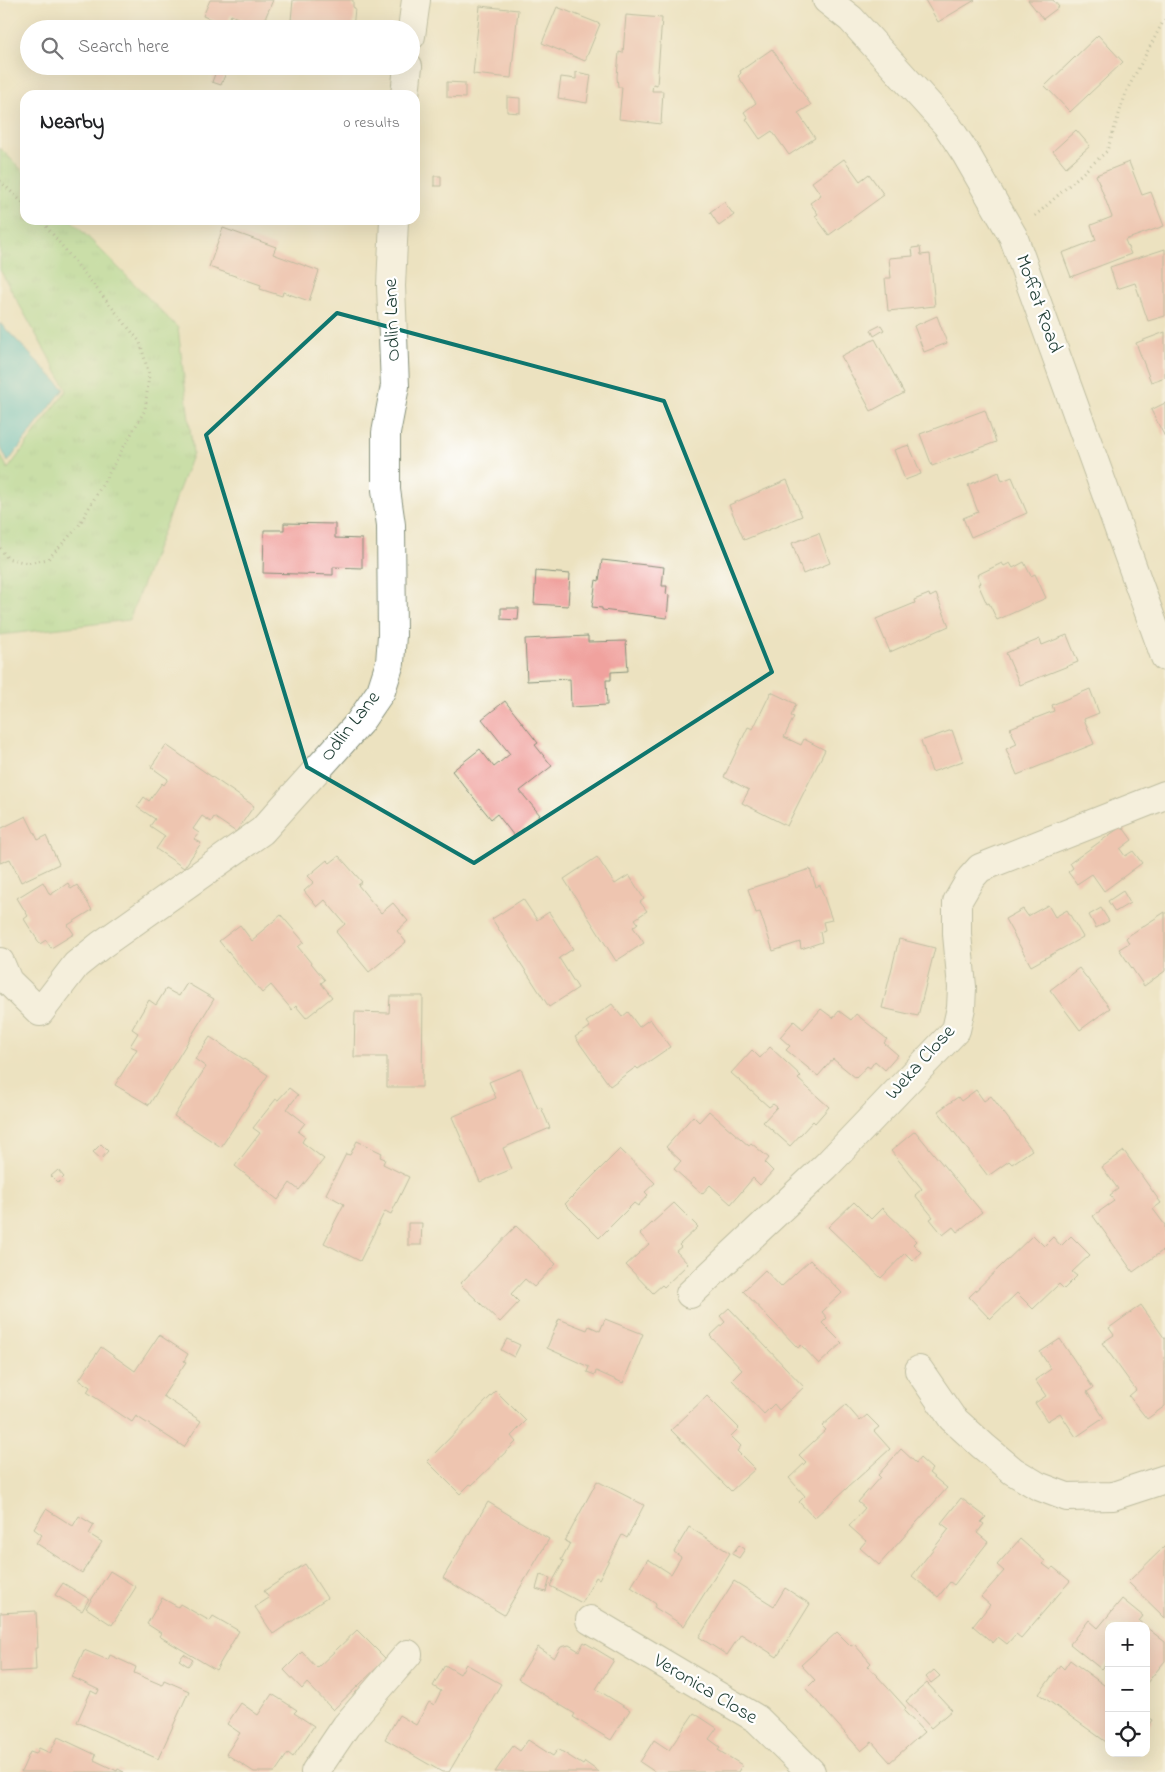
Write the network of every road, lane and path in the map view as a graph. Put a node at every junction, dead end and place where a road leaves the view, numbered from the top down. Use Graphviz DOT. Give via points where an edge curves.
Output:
graph roads {
  1 [pos="416,0"];
  2 [pos="827,0"];
  3 [pos="1165,18"];
  4 [pos="413,20"];
  5 [pos="407,75"];
  6 [pos="406,90"];
  7 [pos="0,181"];
  8 [pos="20,200"];
  9 [pos="1031,220"];
  10 [pos="45,225"];
  11 [pos="394,225"];
  12 [pos="0,548"];
  13 [pos="1165,657"];
  14 [pos="1165,795"];
  15 [pos="0,962"];
  16 [pos="690,1294"];
  17 [pos="919,1370"];
  18 [pos="1165,1479"];
  19 [pos="590,1620"];
  20 [pos="408,1654"];
  21 [pos="316,1772"];
  22 [pos="811,1772"];
  1 -- 4 [label="street"];
  2 -- 13 [label="street, Moffat Road" via="858,26 947,125 1013,236"];
  3 -- 9 [label="path" via="1127,90 1107,151"];
  5 -- 6 [label="street"];
  7 -- 8 [label="path"];
  10 -- 12 [label="path" via="140,342 149,376 145,410 78,527 48,559 27,563 7,558"];
  11 -- 15 [label="street, Odlin Lane" via="391,286 395,386 386,433 392,635 390,663 382,690 359,723 262,831 76,964 40,1012 8,982"];
  14 -- 16 [label="street, Weka Close" via="980,868 957,902 956,934 962,1008 956,1030 826,1166"];
  17 -- 18 [label="street" via="952,1418 1013,1472 1038,1486 1067,1497 1113,1496"];
  19 -- 22 [label="street, Veronica Close" via="757,1719"];
  20 -- 21 [label="street" via="346,1726"];
}
